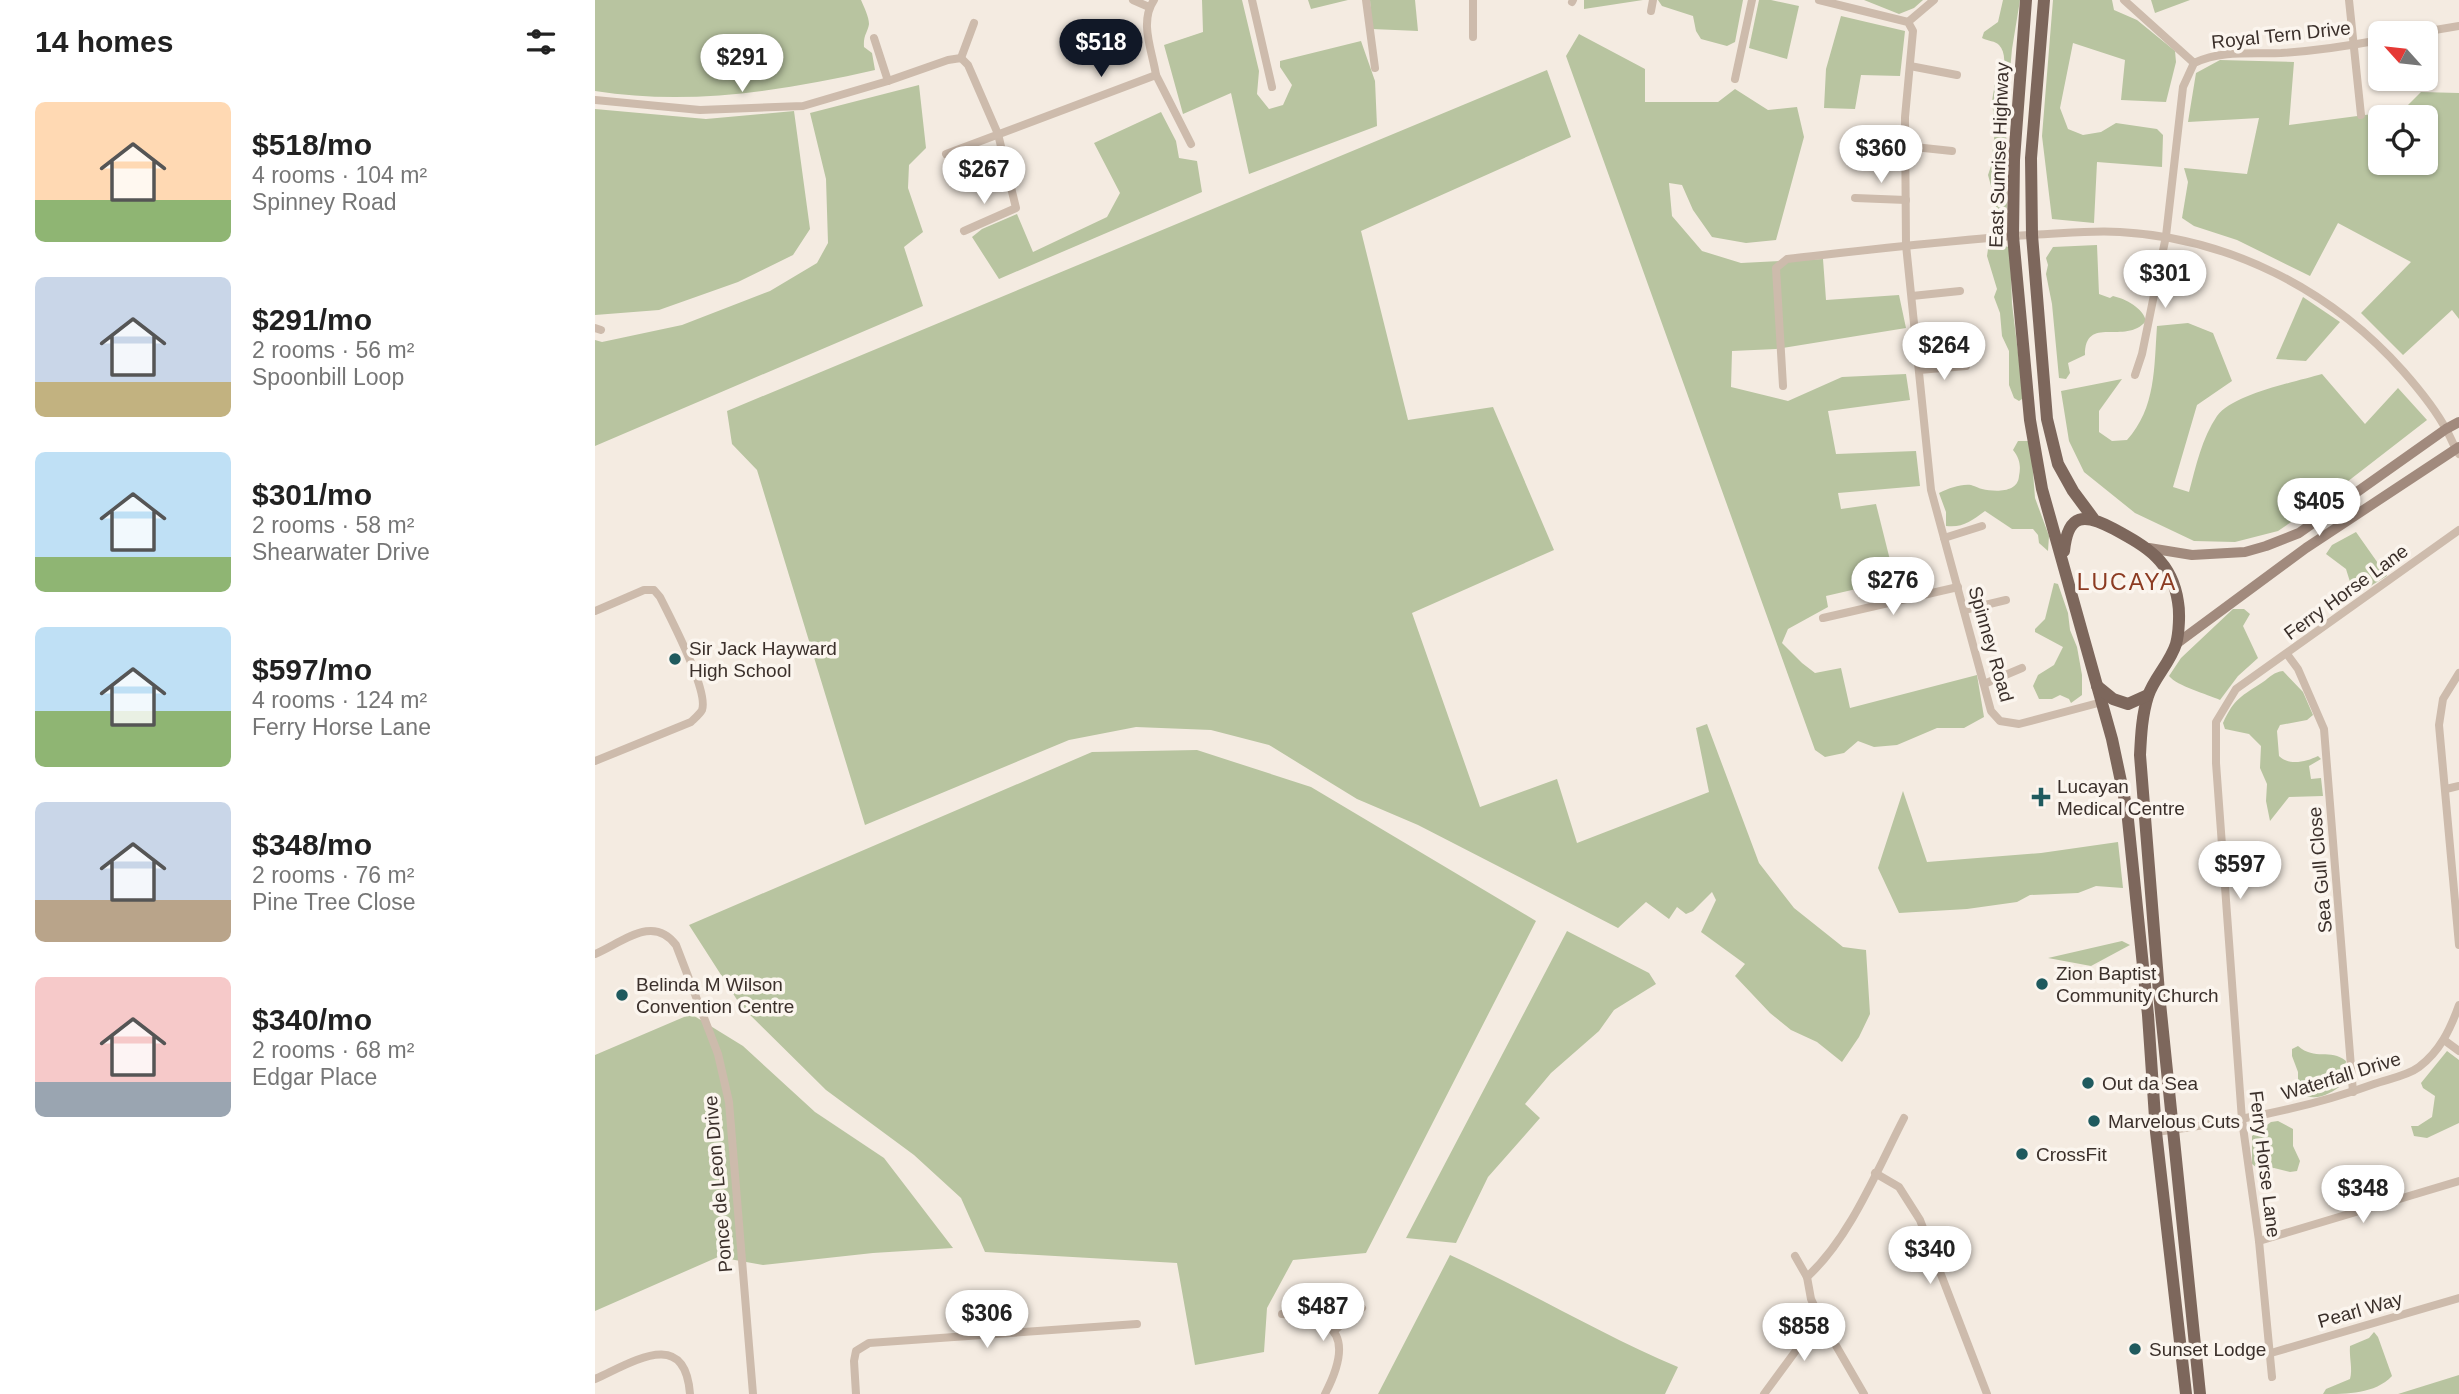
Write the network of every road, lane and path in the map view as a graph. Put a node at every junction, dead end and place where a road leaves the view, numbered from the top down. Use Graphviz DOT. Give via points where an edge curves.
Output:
graph roads {
  1 [pos="1133,0"];
  2 [pos="1252,0"];
  3 [pos="1366,0"];
  4 [pos="1473,0"];
  5 [pos="1653,0"];
  6 [pos="1752,0"];
  7 [pos="1819,0"];
  8 [pos="1934,0"];
  9 [pos="2026,0"];
  10 [pos="2044,0"];
  11 [pos="2124,0"];
  12 [pos="2349,0"];
  13 [pos="1151,4"];
  14 [pos="1858,5"];
  15 [pos="1651,11"];
  16 [pos="1908,22"];
  17 [pos="974,23"];
  18 [pos="2459,26"];
  19 [pos="2438,30"];
  20 [pos="1473,37"];
  21 [pos="874,38"];
  22 [pos="2368,42"];
  23 [pos="2353,45"];
  24 [pos="961,58"];
  25 [pos="2194,63"];
  26 [pos="1910,66"];
  27 [pos="1375,68"];
  28 [pos="1156,75"];
  29 [pos="1957,75"];
  30 [pos="1735,79"];
  31 [pos="888,80"];
  32 [pos="1272,87"];
  33 [pos="595,100"];
  34 [pos="2361,115"];
  35 [pos="998,134"];
  36 [pos="1191,144"];
  37 [pos="1905,146"];
  38 [pos="1952,151"];
  39 [pos="946,154"];
  40 [pos="1855,198"];
  41 [pos="1906,200"];
  42 [pos="964,231"];
  43 [pos="2032,235"];
  44 [pos="2013,236"];
  45 [pos="2166,236"];
  46 [pos="1906,245"];
  47 [pos="1960,291"];
  48 [pos="1912,296"];
  49 [pos="1966,366"];
  50 [pos="1919,370"];
  51 [pos="2135,374"];
  52 [pos="1783,386"];
  53 [pos="2459,422"];
  54 [pos="2446,429"];
  55 [pos="2458,450"];
  56 [pos="2093,518"];
  57 [pos="1982,526"];
  58 [pos="2459,530"];
  59 [pos="1944,538"];
  60 [pos="2149,548"];
  61 [pos="2063,558"];
  62 [pos="1958,587"];
  63 [pos="2006,600"];
  64 [pos="1964,610"];
  65 [pos="595,611"];
  66 [pos="1823,618"];
  67 [pos="2176,644"];
  68 [pos="2287,654"];
  69 [pos="2022,668"];
  70 [pos="2459,673"];
  71 [pos="1984,684"];
  72 [pos="2097,686"];
  73 [pos="2148,695"];
  74 [pos="2102,702"];
  75 [pos="595,761"];
  76 [pos="2459,786"];
  77 [pos="2446,789"];
  78 [pos="2458,919"];
  79 [pos="2459,945"];
  80 [pos="595,954"];
  81 [pos="2459,1005"];
  82 [pos="2444,1040"];
  83 [pos="2459,1051"];
  84 [pos="2353,1092"];
  85 [pos="1904,1118"];
  86 [pos="2242,1120"];
  87 [pos="2174,1130"];
  88 [pos="2155,1132"];
  89 [pos="1875,1174"];
  90 [pos="2459,1181"];
  91 [pos="2259,1241"];
  92 [pos="1795,1256"];
  93 [pos="1807,1277"];
  94 [pos="2459,1298"];
  95 [pos="1362,1308"];
  96 [pos="1282,1314"];
  97 [pos="1820,1318"];
  98 [pos="1137,1324"];
  99 [pos="1335,1330"];
  100 [pos="2271,1353"];
  101 [pos="2272,1377"];
  102 [pos="595,1378"];
  103 [pos="1768,1392"];
  104 [pos="690,1394"];
  105 [pos="753,1394"];
  106 [pos="856,1394"];
  107 [pos="1325,1394"];
  108 [pos="1864,1394"];
  109 [pos="1987,1394"];
  110 [pos="2186,1394"];
  111 [pos="2200,1394"];
  1 -- 13 [label="street"];
  2 -- 32 [label="street"];
  3 -- 27 [label="street"];
  4 -- 20 [label="street"];
  5 -- 15 [label="street"];
  6 -- 30 [label="street"];
  7 -- 14 [label="street"];
  8 -- 16 [label="street"];
  9 -- 44 [label="main road, East Sunrise Highway"];
  10 -- 43 [label="main road, East Sunrise Highway" via="2031,158"];
  11 -- 25 [label="street"];
  12 -- 23 [label="street"];
  13 -- 28 [label="street" via="1145,22"];
  14 -- 16 [label="street"];
  16 -- 26 [label="street, Spinney Road" via="1913,31"];
  17 -- 24 [label="street"];
  18 -- 19 [label="street"];
  21 -- 31 [label="street"];
  22 -- 23 [label="street, Royal Tern Drive"];
  23 -- 25 [label="street, Royal Tern Drive" via="2209,56"];
  23 -- 34 [label="street"];
  24 -- 31 [label="street"];
  24 -- 35 [label="street"];
  25 -- 45 [label="street, Royal Tern Drive" via="2179,111"];
  26 -- 29 [label="street"];
  26 -- 37 [label="street, Spinney Road"];
  28 -- 35 [label="street"];
  28 -- 36 [label="street"];
  31 -- 33 [label="street" via="803,106 700,110"];
  35 -- 39 [label="street"];
  35 -- 42 [label="street" via="1016,208"];
  37 -- 38 [label="street"];
  37 -- 41 [label="street, Spinney Road"];
  40 -- 41 [label="street"];
  41 -- 46 [label="street, Spinney Road"];
  43 -- 44 [label="street"];
  43 -- 45 [label="street" via="2107,232"];
  43 -- 56 [label="main road, East Sunrise Highway" via="2047,419 2058,464"];
  44 -- 46 [label="street"];
  44 -- 61 [label="main road, East Sunrise Highway" via="2030,420 2042,489"];
  45 -- 51 [label="street, Royal Tern Drive"];
  45 -- 54 [label="street" via="2233,253 2295,282 2358,327 2403,372"];
  46 -- 48 [label="street, Spinney Road"];
  46 -- 52 [label="street" via="1787,259 1776,268"];
  47 -- 48 [label="street"];
  48 -- 50 [label="street, Spinney Road"];
  49 -- 50 [label="street"];
  50 -- 59 [label="street, Spinney Road" via="1931,490"];
  53 -- 54 [label="main road"];
  54 -- 55 [label="street"];
  54 -- 60 [label="main road" via="2299,533 2245,552 2192,555"];
  55 -- 67 [label="main road" via="2306,548"];
  56 -- 60 [label="main road"];
  56 -- 61 [label="main road" via="2071,524"];
  57 -- 59 [label="street"];
  58 -- 68 [label="street, Ferry Horse Lane"];
  59 -- 62 [label="street, Spinney Road"];
  60 -- 67 [label="main road" via="2175,587 2179,605"];
  61 -- 72 [label="main road, East Sunrise Highway"];
  62 -- 64 [label="street, Spinney Road"];
  62 -- 66 [label="street"];
  63 -- 64 [label="street"];
  64 -- 71 [label="street, Spinney Road"];
  65 -- 75 [label="street" via="644,590 655,590 703,700 702,711 691,722"];
  67 -- 73 [label="main road"];
  68 -- 84 [label="street, Sea Gull Close" via="2324,729"];
  68 -- 86 [label="street, Ferry Horse Lane" via="2236,689 2215,722"];
  69 -- 71 [label="street"];
  70 -- 77 [label="street" via="2443,699 2439,725"];
  71 -- 74 [label="street, Spinney Road" via="1991,710 2006,723 2018,724"];
  72 -- 73 [label="main road" via="2128,704"];
  72 -- 74 [label="main road"];
  73 -- 87 [label="main road" via="2140,755"];
  74 -- 88 [label="main road" via="2127,810"];
  76 -- 77 [label="street"];
  77 -- 78 [label="street"];
  78 -- 79 [label="street"];
  80 -- 105 [label="street, Ponce de Leon Drive" via="658,929 676,945 702,1008 729,1102"];
  81 -- 82 [label="street, Waterfall Drive"];
  82 -- 83 [label="street"];
  82 -- 84 [label="street, Waterfall Drive" via="2416,1069"];
  84 -- 86 [label="street, Waterfall Drive"];
  85 -- 89 [label="street"];
  86 -- 87 [label="street, Waterfall Drive"];
  86 -- 91 [label="street, Ferry Horse Lane"];
  87 -- 88 [label="street, Waterfall Drive"];
  87 -- 111 [label="main road"];
  88 -- 110 [label="main road"];
  89 -- 93 [label="street" via="1841,1239"];
  89 -- 109 [label="street" via="1899,1187 1920,1220"];
  90 -- 91 [label="street"];
  91 -- 100 [label="street, Ferry Horse Lane"];
  92 -- 93 [label="street"];
  93 -- 97 [label="street"];
  94 -- 100 [label="street, Pearl Way"];
  95 -- 99 [label="street"];
  96 -- 99 [label="street" via="1306,1315"];
  97 -- 103 [label="street"];
  97 -- 108 [label="street"];
  98 -- 106 [label="street" via="869,1343 856,1351 853,1361"];
  99 -- 107 [label="street" via="1339,1349 1336,1373"];
  100 -- 101 [label="street, Ferry Horse Lane"];
  102 -- 104 [label="street" via="664,1353 684,1366"];
}
